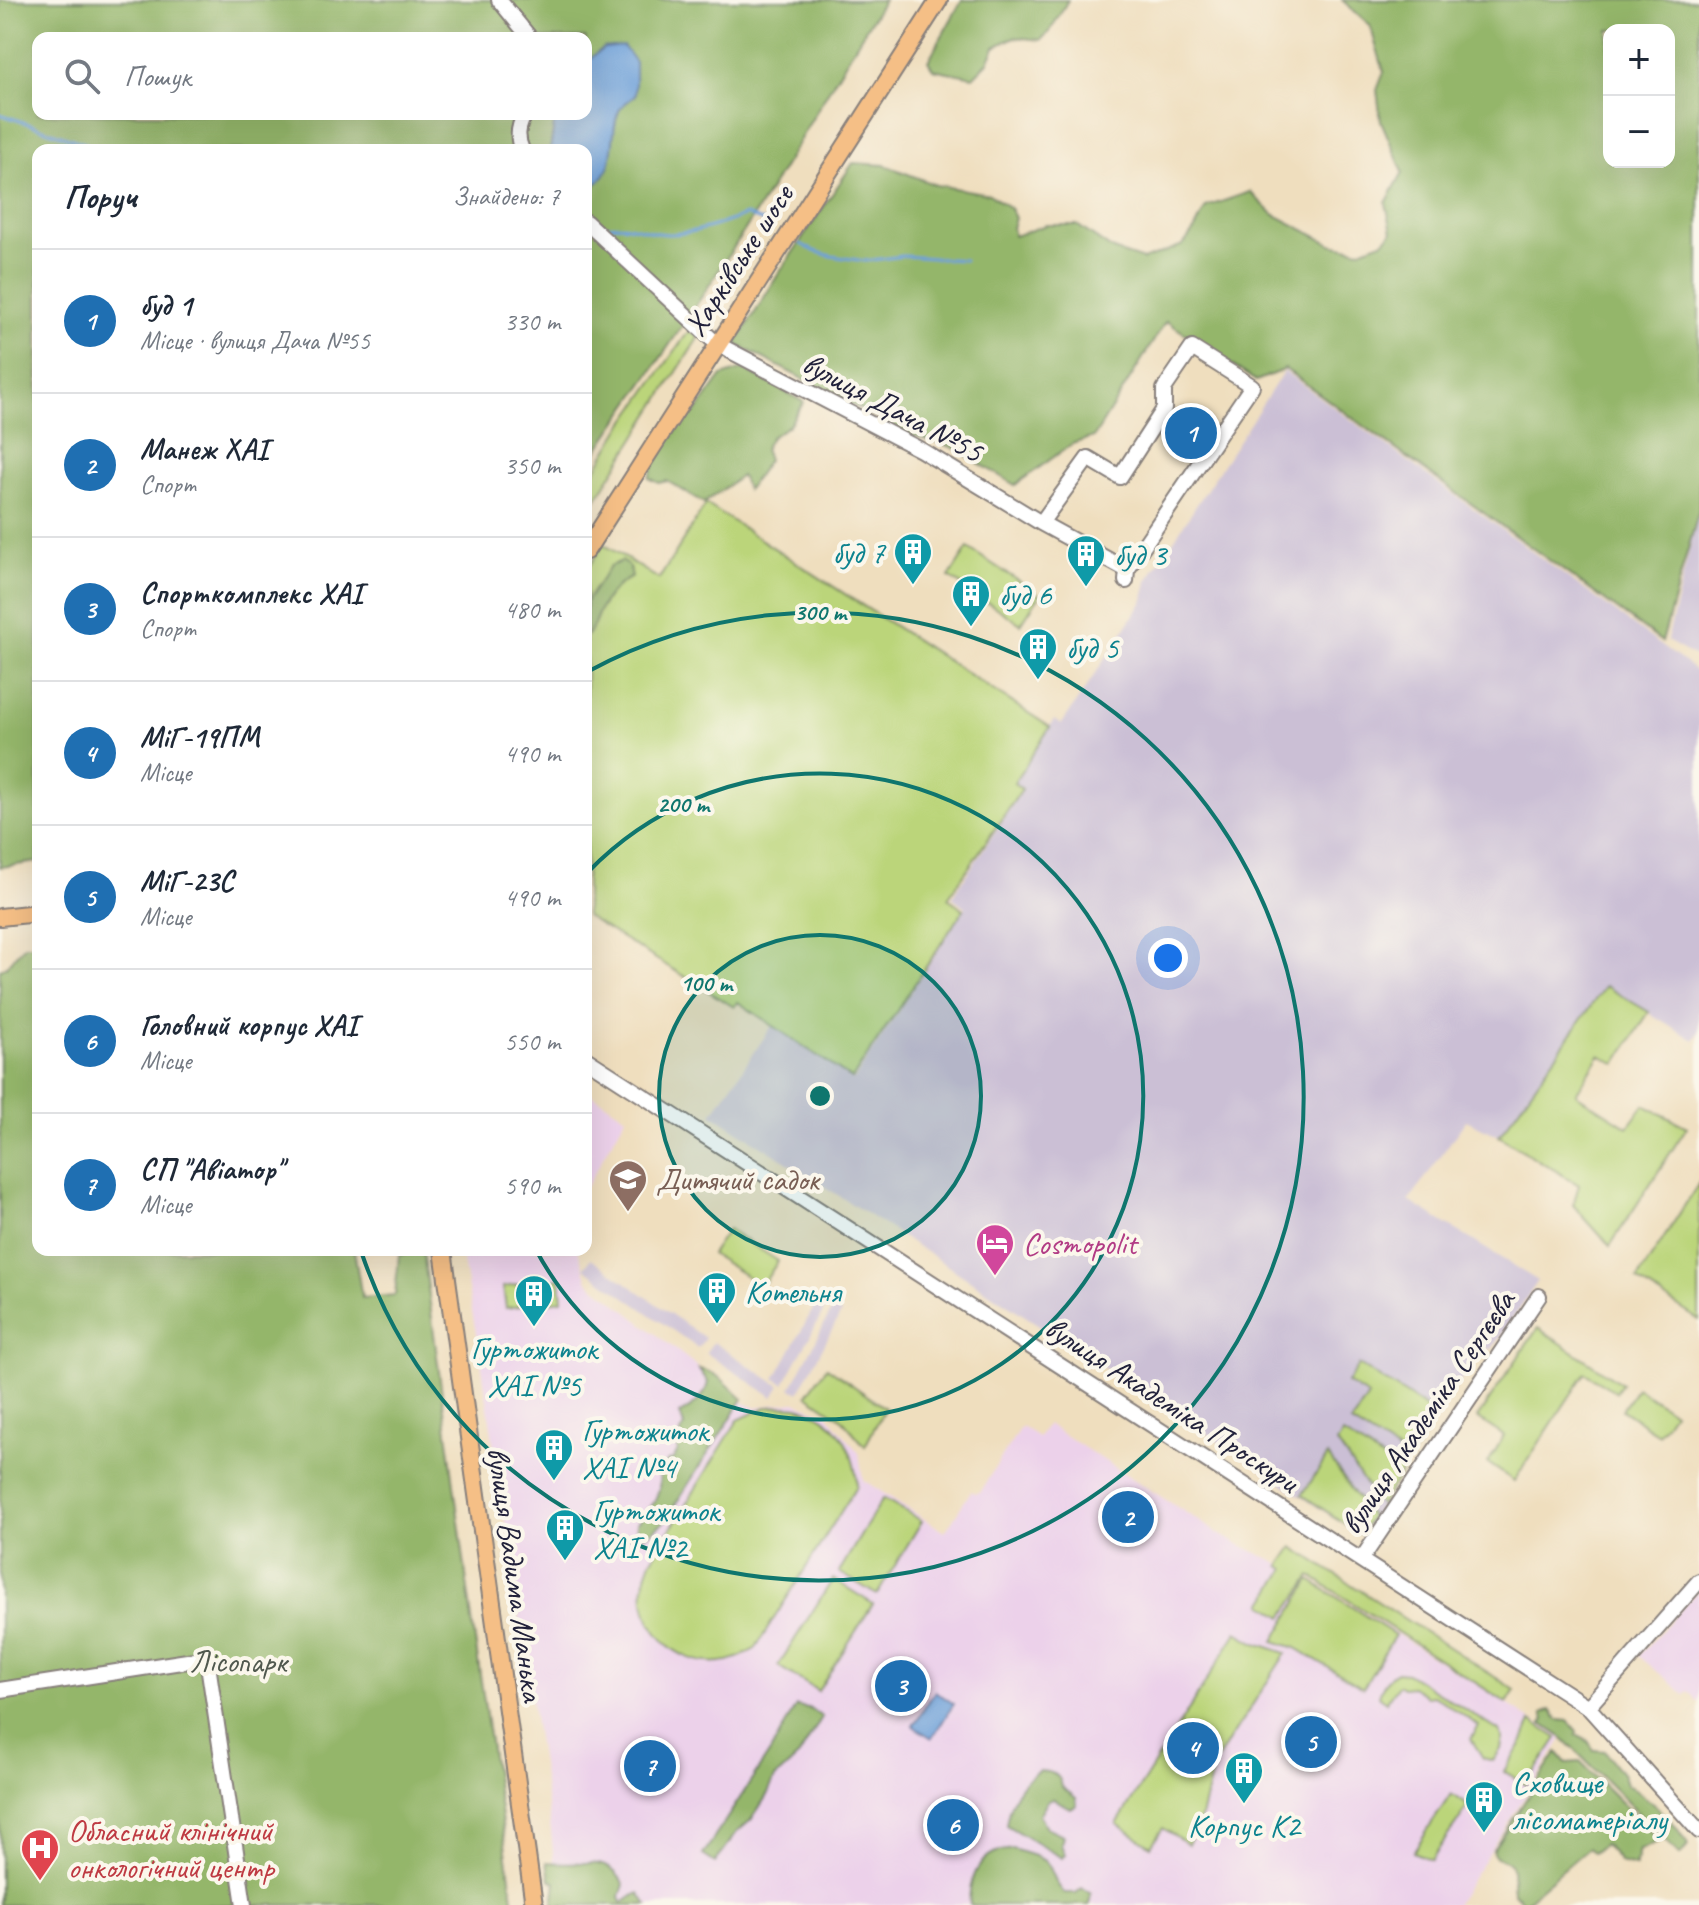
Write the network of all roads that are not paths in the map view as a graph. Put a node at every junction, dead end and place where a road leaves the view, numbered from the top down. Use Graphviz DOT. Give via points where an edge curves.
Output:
graph roads {
  1 [pos="499,0"];
  2 [pos="939,0"];
  3 [pos="525,32"];
  4 [pos="522,120"];
  5 [pos="520,144"];
  6 [pos="592,229"];
  7 [pos="717,344"];
  8 [pos="1041,523"];
  9 [pos="592,542"];
  10 [pos="32,914"];
  11 [pos="0,917"];
  12 [pos="592,1063"];
  13 [pos="444,1256"];
  14 [pos="1539,1296"];
  15 [pos="1361,1560"];
  16 [pos="1699,1581"];
  17 [pos="0,1690"];
  18 [pos="1588,1707"];
  19 [pos="1699,1831"];
  20 [pos="244,1905"];
  21 [pos="534,1905"];
  1 -- 3 [label="street"];
  2 -- 7 [label="main road, Харківське шосе"];
  4 -- 5 [label="street"];
  6 -- 7 [label="street, вулиця Дача №55"];
  7 -- 8 [label="street, вулиця Дача №55" via="921,450"];
  7 -- 9 [label="main road, Харківське шосе"];
  8 -- 8 [label="street, вулиця Дача №55" via="1088,458 1120,477 1164,409 1164,389 1192,348 1252,386 1127,576"];
  10 -- 11 [label="main road"];
  12 -- 15 [label="street, вулиця Академіка Проскури"];
  13 -- 21 [label="main road, вулиця Вадима Манька"];
  14 -- 15 [label="street, вулиця Академіка Сергєєва"];
  15 -- 18 [label="street, вулиця Академіка Проскури"];
  16 -- 18 [label="street"];
  17 -- 20 [label="street" via="207,1658"];
  18 -- 19 [label="street, вулиця Академіка Проскури"];
}
